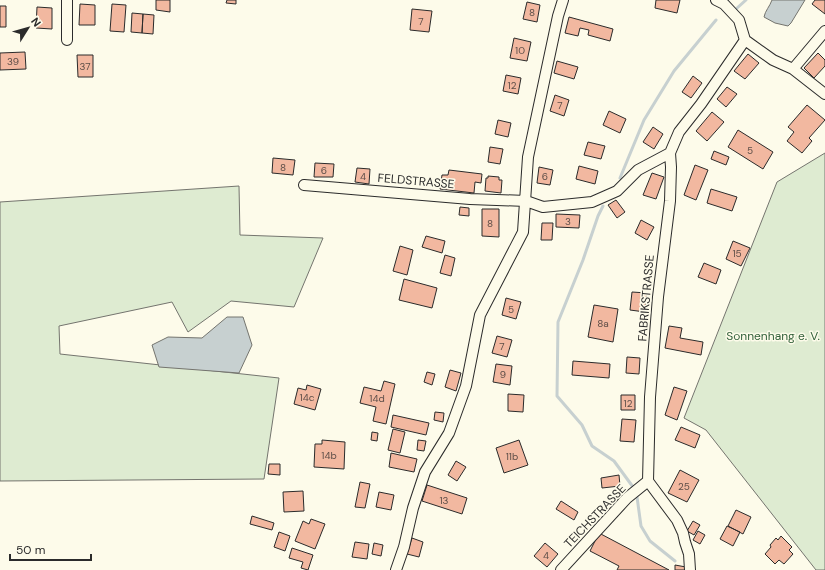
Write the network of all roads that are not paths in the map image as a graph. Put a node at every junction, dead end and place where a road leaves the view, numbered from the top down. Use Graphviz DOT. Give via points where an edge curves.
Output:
graph roads {
  1 [pos="67,0"];
  2 [pos="563,0"];
  3 [pos="716,0"];
  4 [pos="825,31"];
  5 [pos="67,40"];
  6 [pos="745,40"];
  7 [pos="793,69"];
  8 [pos="825,94"];
  9 [pos="670,153"];
  10 [pos="304,185"];
  11 [pos="526,201"];
  12 [pos="648,481"];
  13 [pos="396,570"];
  14 [pos="561,570"];
  15 [pos="690,570"];
  1 -- 5 [label="street"];
  2 -- 11 [label="street" via="528,157"];
  3 -- 6 [label="street" via="724,4 739,20"];
  4 -- 7 [label="street"];
  6 -- 7 [label="street" via="773,60"];
  6 -- 9 [label="street, FABRIKSTRASSE" via="680,132"];
  7 -- 8 [label="street"];
  9 -- 11 [label="street, FELDSTRASSE" via="638,170 617,191 592,202 542,207"];
  9 -- 12 [label="street, FABRIKSTRASSE" via="670,201 658,296 650,397"];
  10 -- 11 [label="street, FELDSTRASSE" via="470,199"];
  11 -- 13 [label="street" via="523,232 480,315 466,386 449,433 426,472"];
  12 -- 14 [label="street, TEICHSTRASSE" via="627,498"];
  12 -- 15 [label="street" via="677,520 689,554"];
}
